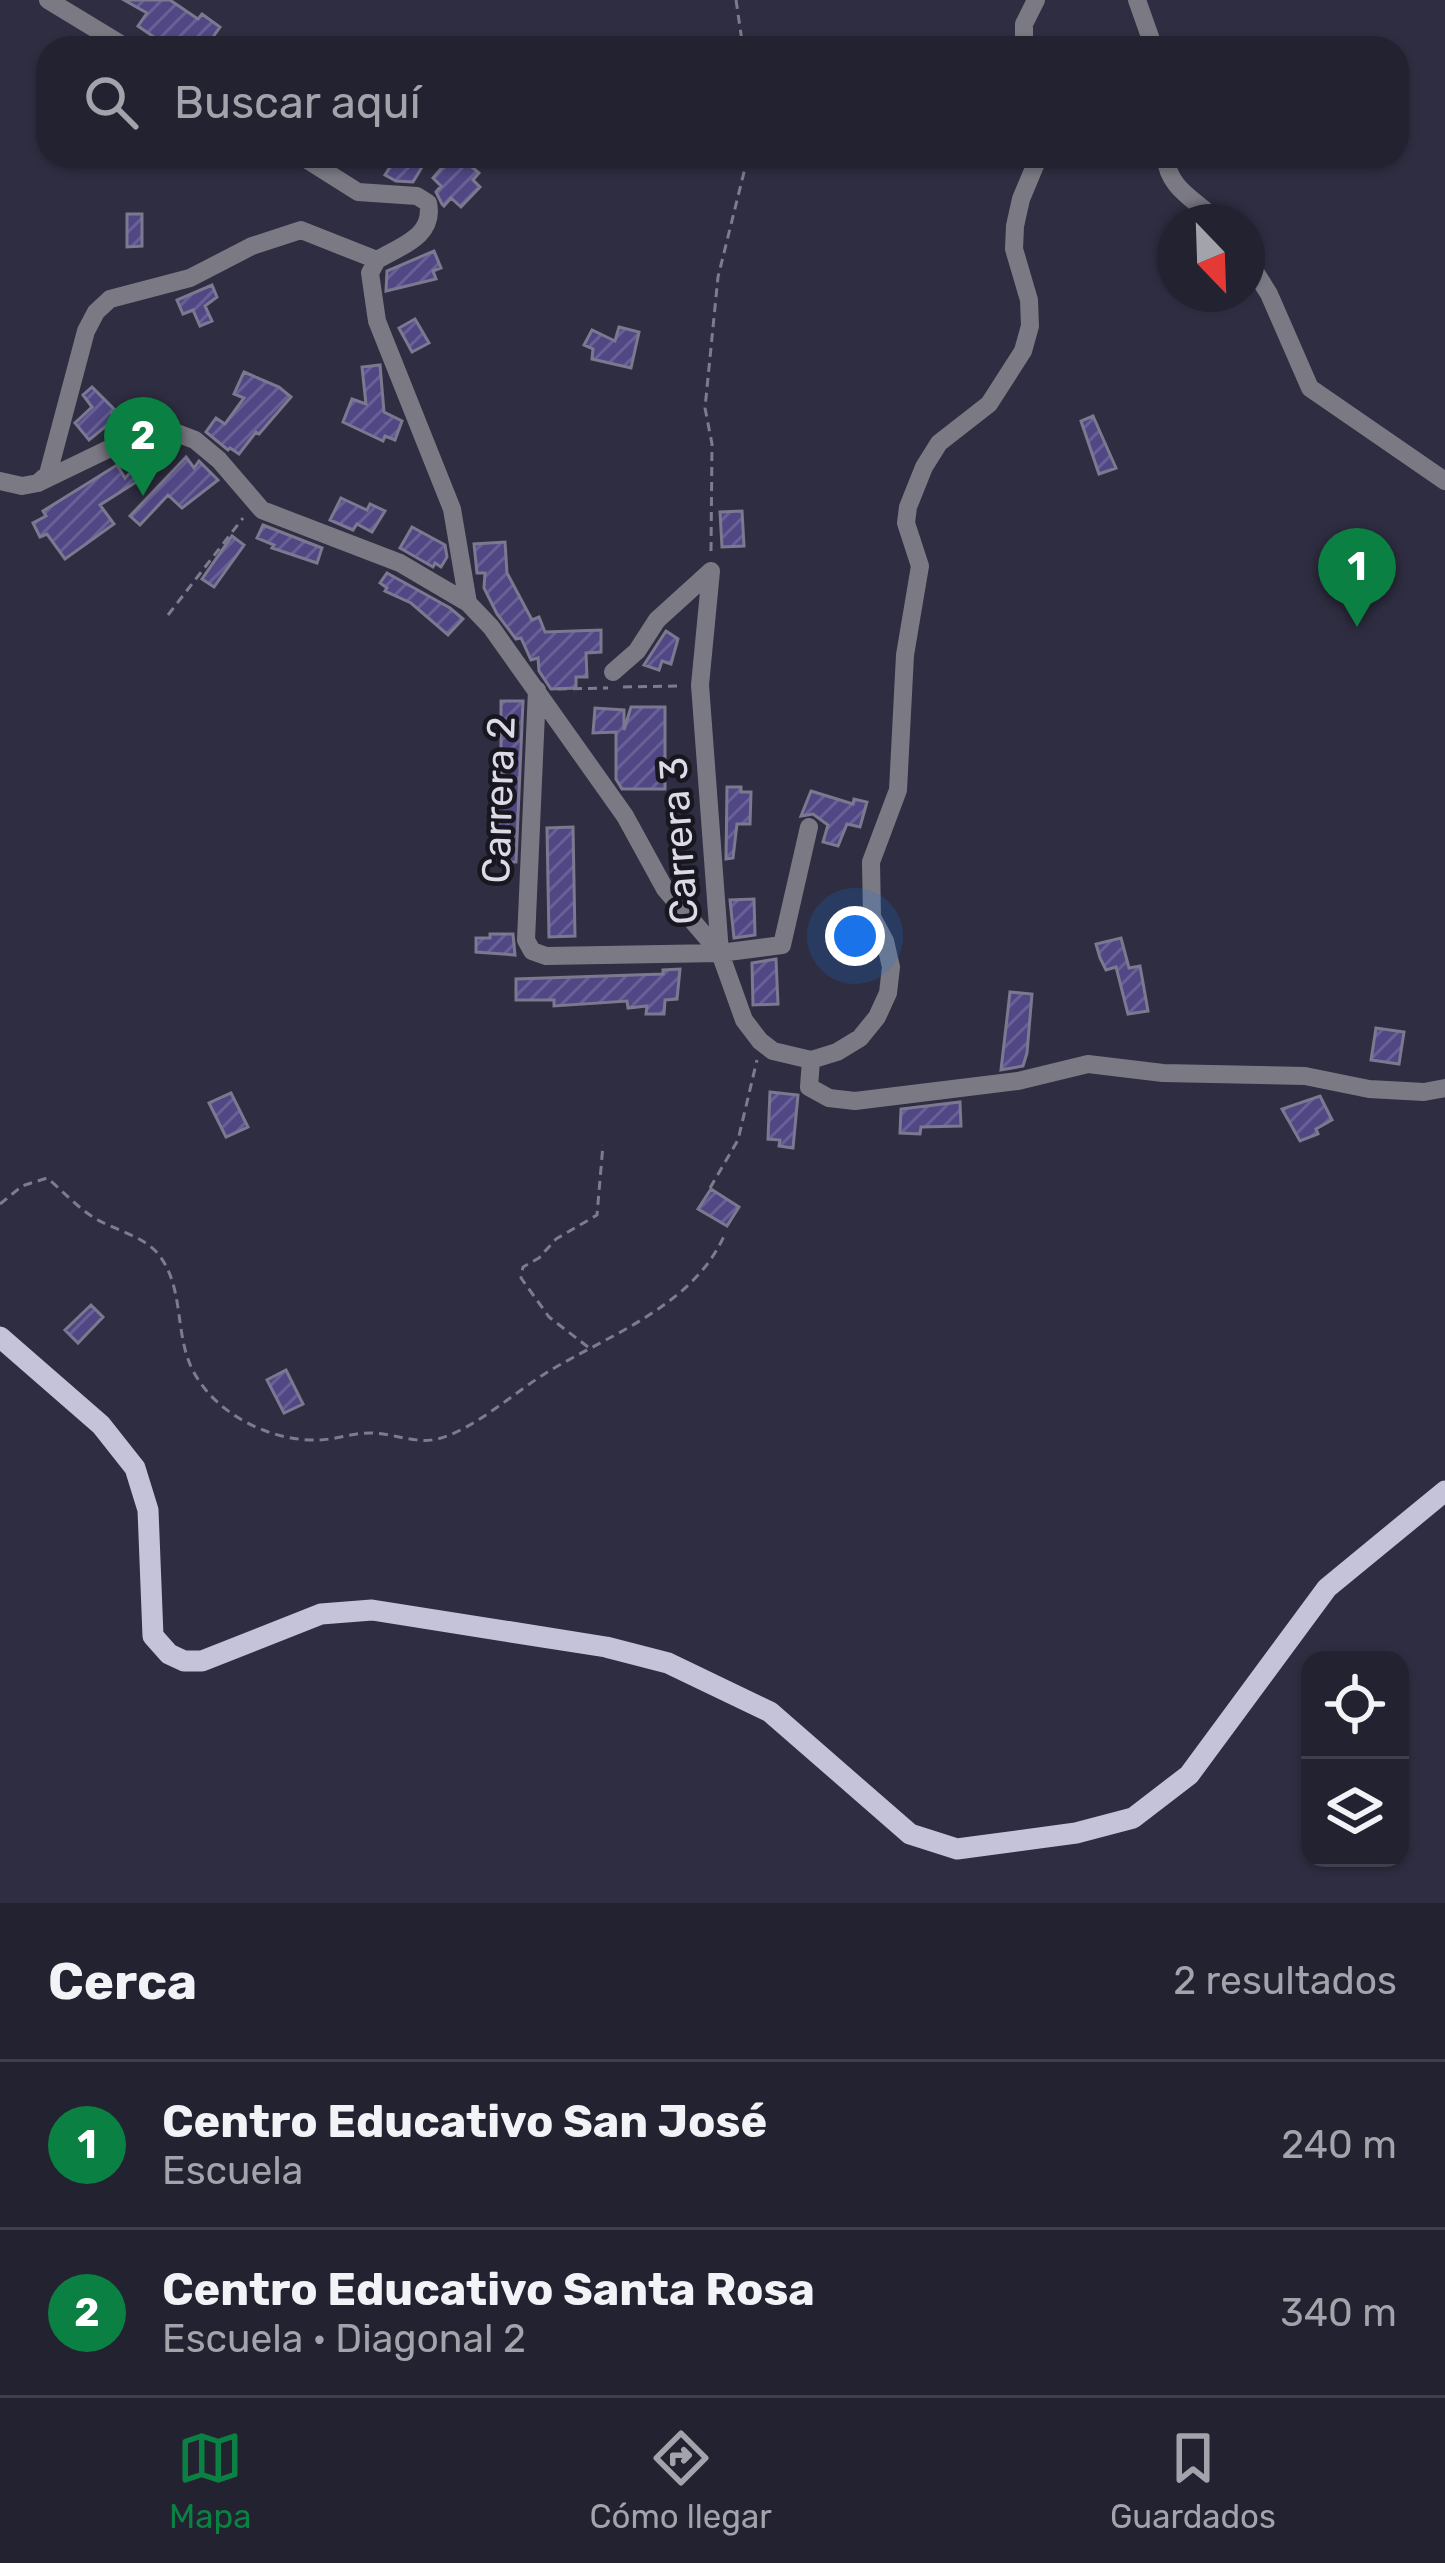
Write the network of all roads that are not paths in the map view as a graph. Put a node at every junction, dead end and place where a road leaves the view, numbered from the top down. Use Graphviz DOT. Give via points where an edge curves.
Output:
graph roads {
  1 [pos="48,0"];
  2 [pos="1036,0"];
  3 [pos="1137,0"];
  4 [pos="107,36"];
  5 [pos="1024,36"];
  6 [pos="1150,36"];
  7 [pos="320,168"];
  8 [pos="1034,168"];
  9 [pos="1168,168"];
  10 [pos="1195,204"];
  11 [pos="377,260"];
  12 [pos="1265,288"];
  13 [pos="0,481"];
  14 [pos="1445,481"];
  15 [pos="38,483"];
  16 [pos="468,603"];
  17 [pos="613,672"];
  18 [pos="537,690"];
  19 [pos="809,826"];
  20 [pos="720,953"];
  21 [pos="811,1060"];
  22 [pos="1445,1088"];
  23 [pos="0,1337"];
  24 [pos="1445,1491"];
  1 -- 4 [label="street"];
  2 -- 5 [label="street"];
  3 -- 6 [label="street"];
  7 -- 11 [label="street" via="358,192 428,203 420,235"];
  8 -- 21 [label="street" via="1015,226 1029,313 1023,351 989,404 939,443 908,507 920,566 905,655 898,790 871,862 872,917 885,940 888,993 860,1038"];
  9 -- 10 [label="street"];
  11 -- 15 [label="street" via="302,230 190,278 110,298 86,331 48,473"];
  11 -- 16 [label="street" via="370,273 377,321 452,509"];
  12 -- 14 [label="street" via="1310,388"];
  13 -- 15 [label="street"];
  15 -- 16 [label="street" via="124,441 174,432 219,460 262,509 400,562"];
  16 -- 18 [label="street, Carrera 2"];
  17 -- 20 [label="street, Carrera 3" via="711,571 700,685"];
  18 -- 20 [label="street" via="626,816 664,889"];
  18 -- 20 [label="street, Carrera 2" via="526,940 532,952"];
  19 -- 20 [label="street" via="782,945"];
  20 -- 21 [label="street, Carrera 3" via="760,1041"];
  21 -- 22 [label="street" via="809,1087 855,1101 1088,1064 1305,1076 1369,1089"];
  23 -- 24 [label="main road" via="101,1425 135,1468 148,1510 153,1636 169,1654 202,1661 321,1614 372,1610 606,1647 668,1663 770,1712 910,1834 956,1849 1133,1818 1189,1775 1327,1588"];
}
